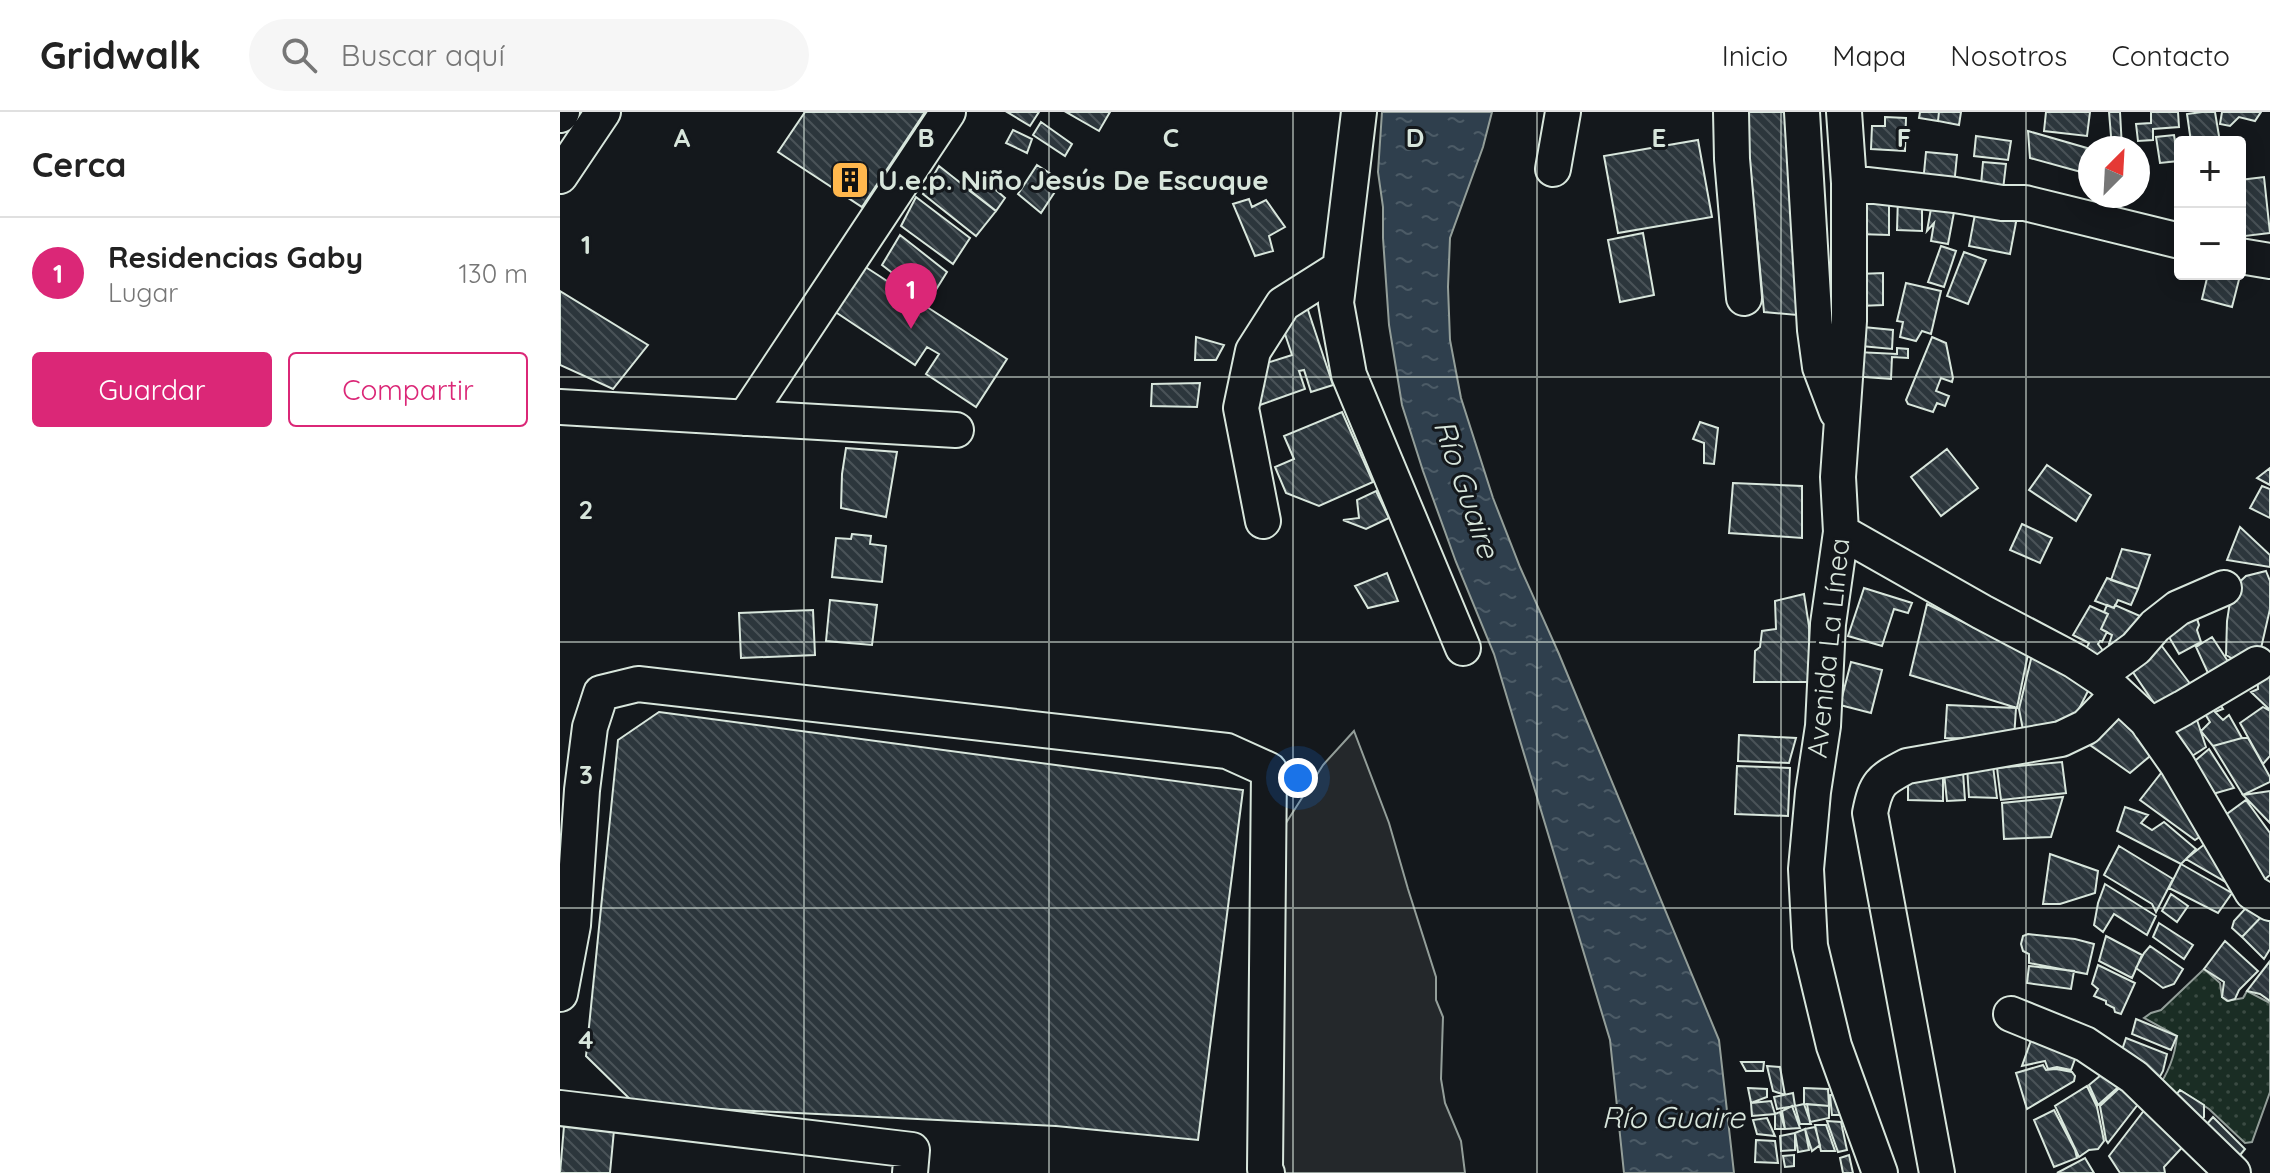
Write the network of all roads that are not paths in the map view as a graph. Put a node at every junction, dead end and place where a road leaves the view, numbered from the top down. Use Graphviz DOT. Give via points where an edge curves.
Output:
graph roads {
  1 [pos="603,112"];
  2 [pos="948,112"];
  3 [pos="1359,112"];
  4 [pos="1563,112"];
  5 [pos="1731,112"];
  6 [pos="1802,112"];
  7 [pos="1844,112"];
  8 [pos="1553,169"];
  9 [pos="560,176"];
  10 [pos="1849,183"];
  11 [pos="2174,240"];
  12 [pos="2246,257"];
  13 [pos="2270,261"];
  14 [pos="1340,268"];
  15 [pos="1744,298"];
  16 [pos="560,407"];
  17 [pos="745,418"];
  18 [pos="1841,423"];
  19 [pos="956,430"];
  20 [pos="1263,521"];
  21 [pos="1841,532"];
  22 [pos="2224,588"];
  23 [pos="1463,648"];
  24 [pos="2257,664"];
  25 [pos="2108,685"];
  26 [pos="2150,726"];
  27 [pos="2270,903"];
  28 [pos="560,994"];
  29 [pos="2011,1014"];
  30 [pos="560,1108"];
  31 [pos="910,1173"];
  32 [pos="1267,1173"];
  33 [pos="1880,1173"];
  34 [pos="1937,1173"];
  35 [pos="2233,1173"];
  1 -- 9 [label="street"];
  2 -- 17 [label="street"];
  3 -- 14 [label="street"];
  4 -- 8 [label="street"];
  5 -- 15 [label="street"];
  6 -- 18 [label="street" via="1815,330 1820,367"];
  7 -- 10 [label="street, Avenida La Línea"];
  10 -- 11 [label="street" via="2025,203"];
  10 -- 18 [label="street, Avenida La Línea" via="1849,321"];
  12 -- 13 [label="street"];
  14 -- 20 [label="street" via="1283,304 1253,351 1241,408"];
  14 -- 23 [label="street" via="1336,303 1349,375"];
  16 -- 17 [label="street"];
  17 -- 19 [label="street"];
  18 -- 21 [label="street, Avenida La Línea"];
  21 -- 25 [label="street" via="2075,661"];
  21 -- 33 [label="street, Avenida La Línea" via="1806,869 1809,930 1834,1046"];
  22 -- 25 [label="street" via="2178,608 2155,626"];
  24 -- 26 [label="street"];
  25 -- 26 [label="street"];
  25 -- 34 [label="street" via="2086,727 2061,739 1907,766 1875,789 1870,813"];
  26 -- 27 [label="street" via="2252,892"];
  28 -- 32 [label="street" via="573,925 590,727 601,693 638,684 1227,751 1269,770"];
  29 -- 35 [label="street" via="2085,1044 2134,1077"];
  30 -- 31 [label="street" via="912,1150"];
}
